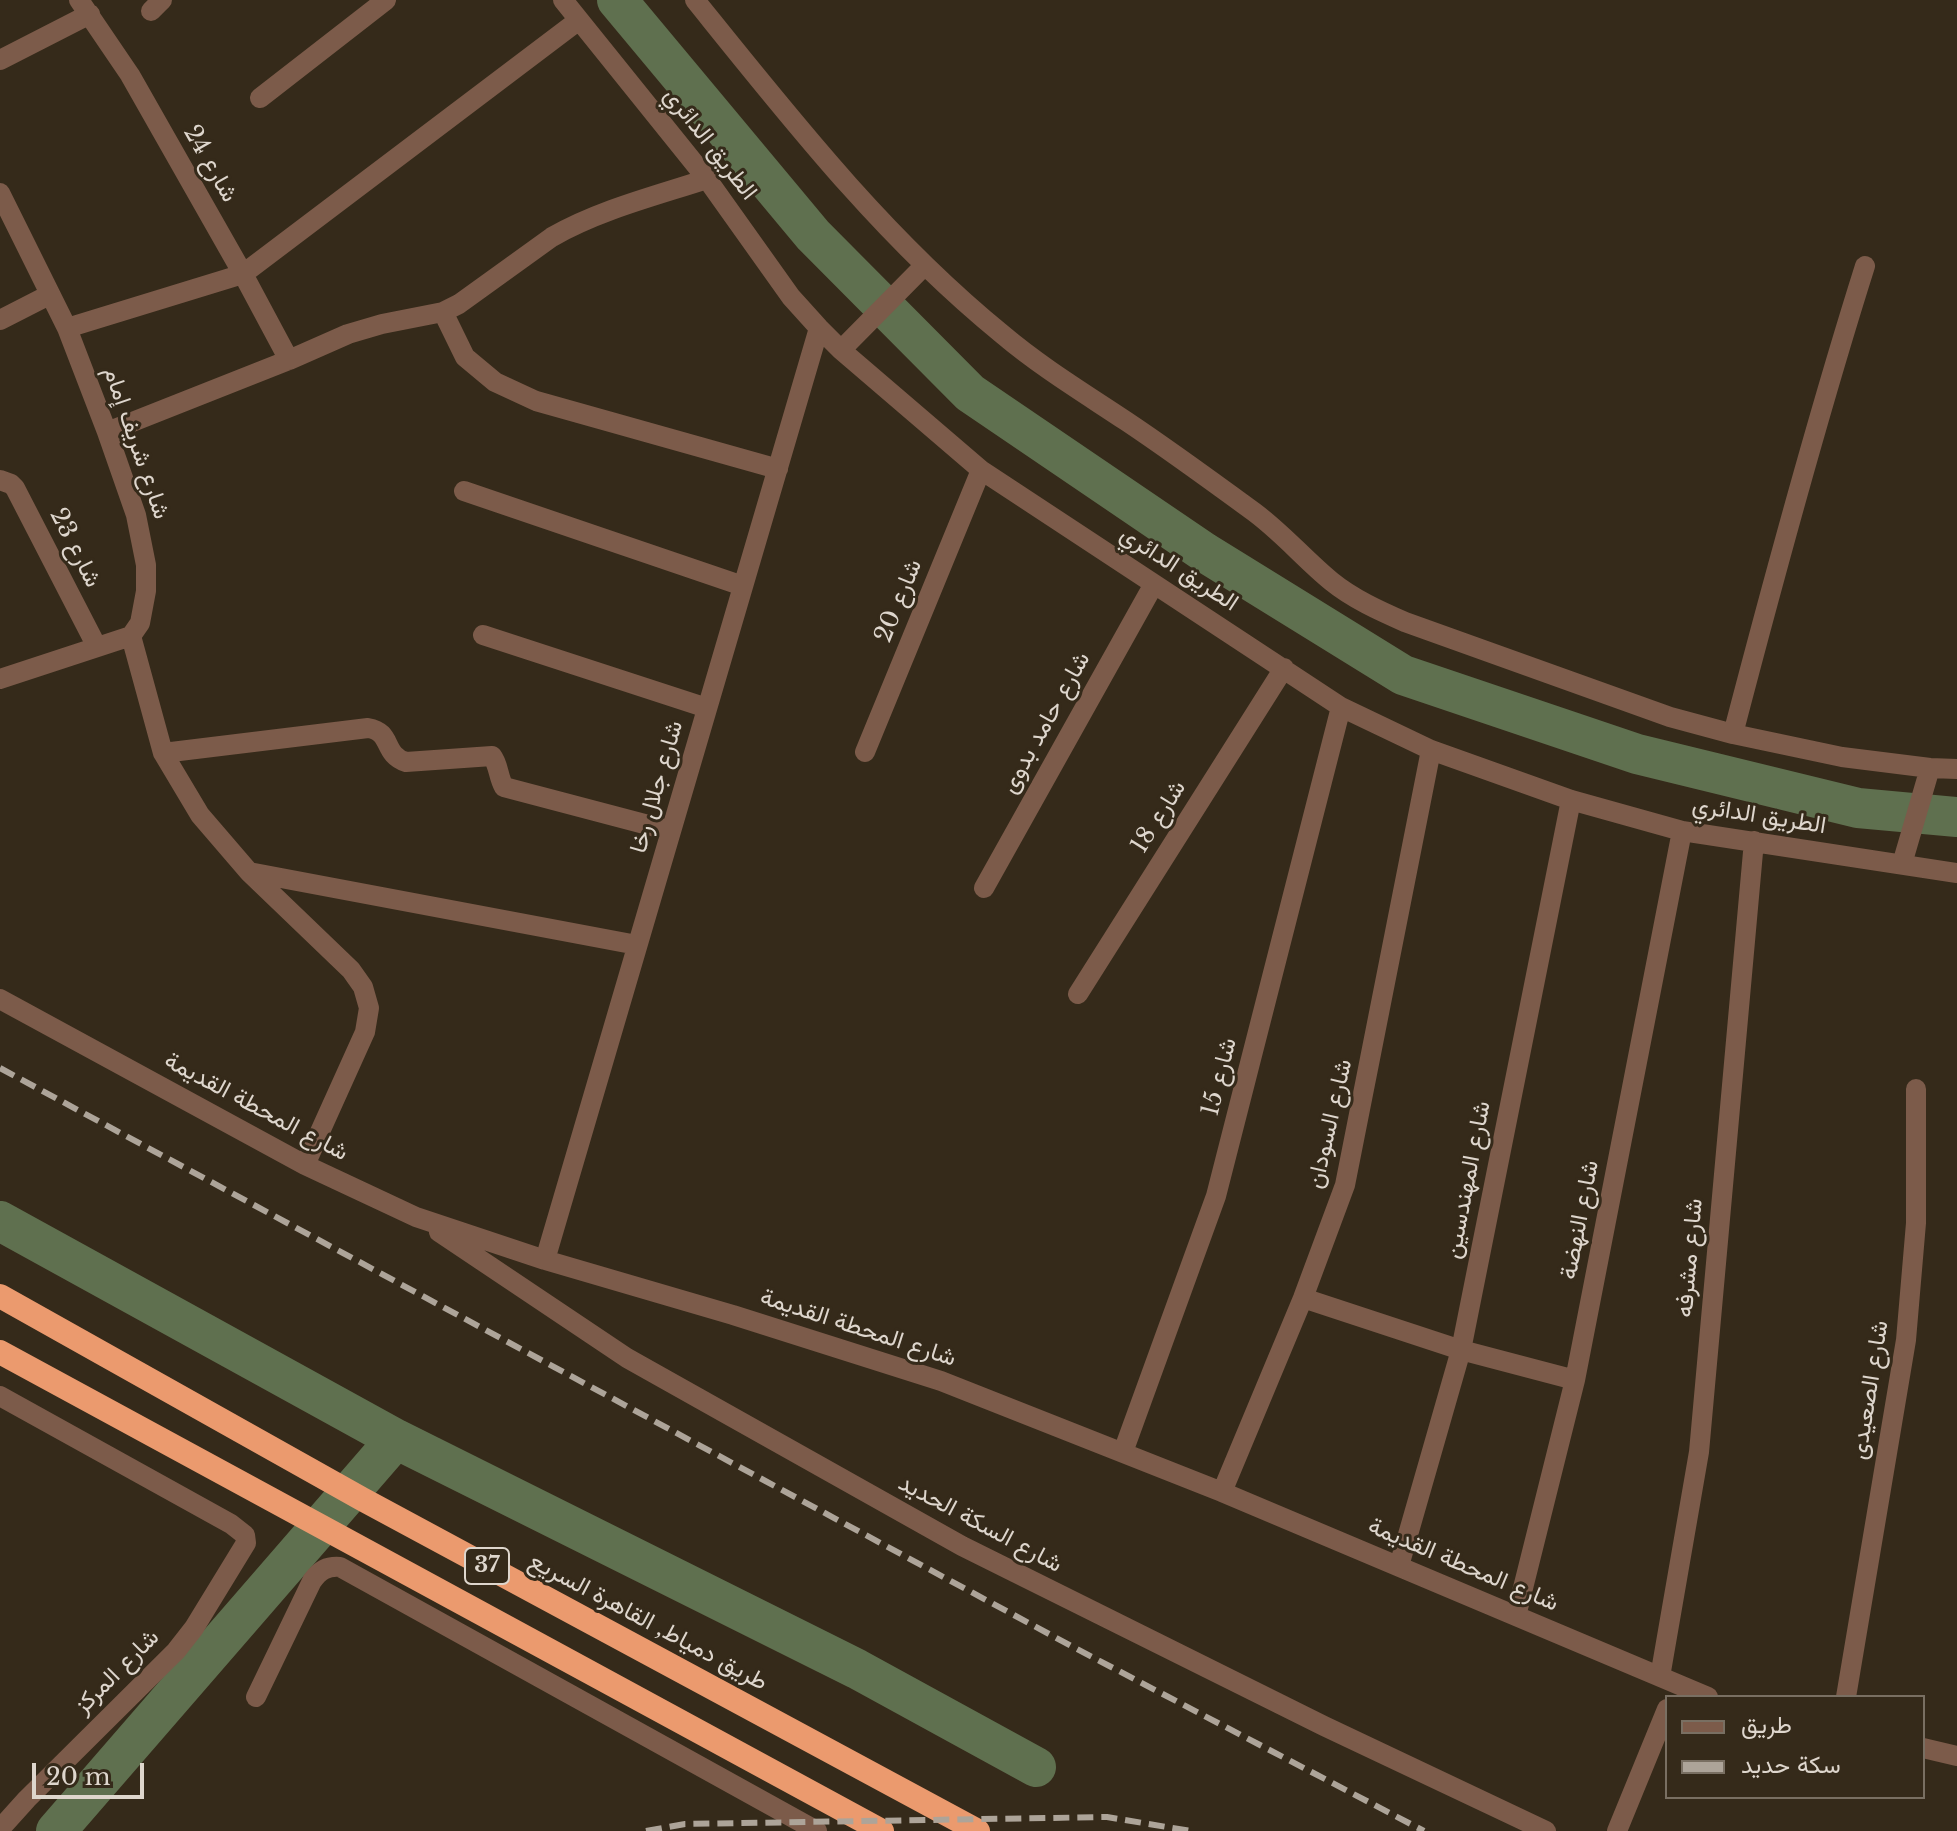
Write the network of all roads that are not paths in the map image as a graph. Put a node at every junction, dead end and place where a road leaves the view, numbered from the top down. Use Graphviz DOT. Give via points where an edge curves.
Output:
graph roads {
  1 [pos="386,0"];
  2 [pos="564,0"];
  3 [pos="695,0"];
  4 [pos="84,7"];
  5 [pos="579,20"];
  6 [pos="0,60"];
  7 [pos="260,98"];
  8 [pos="707,179"];
  9 [pos="0,193"];
  10 [pos="8,230"];
  11 [pos="925,265"];
  12 [pos="1865,266"];
  13 [pos="243,274"];
  14 [pos="49,295"];
  15 [pos="443,312"];
  16 [pos="0,320"];
  17 [pos="67,328"];
  18 [pos="819,328"];
  19 [pos="841,350"];
  20 [pos="289,360"];
  21 [pos="107,432"];
  22 [pos="778,469"];
  23 [pos="981,470"];
  24 [pos="0,480"];
  25 [pos="464,491"];
  26 [pos="1154,584"];
  27 [pos="743,586"];
  28 [pos="483,635"];
  29 [pos="131,636"];
  30 [pos="97,647"];
  31 [pos="1284,668"];
  32 [pos="0,679"];
  33 [pos="1341,707"];
  34 [pos="707,708"];
  35 [pos="1733,734"];
  36 [pos="1431,750"];
  37 [pos="865,752"];
  38 [pos="163,753"];
  39 [pos="1930,768"];
  40 [pos="1957,769"];
  41 [pos="1571,800"];
  42 [pos="671,831"];
  43 [pos="1682,831"];
  44 [pos="1754,841"];
  45 [pos="1902,864"];
  46 [pos="249,872"];
  47 [pos="1957,873"];
  48 [pos="984,888"];
  49 [pos="637,945"];
  50 [pos="1078,994"];
  51 [pos="0,999"];
  52 [pos="1916,1089"];
  53 [pos="305,1165"];
  54 [pos="416,1217"];
  55 [pos="545,1260"];
  56 [pos="0,1296"];
  57 [pos="1303,1298"];
  58 [pos="1461,1350"];
  59 [pos="0,1352"];
  60 [pos="1575,1380"];
  61 [pos="0,1396"];
  62 [pos="1123,1452"];
  63 [pos="1222,1492"];
  64 [pos="1399,1566"];
  65 [pos="1516,1616"];
  66 [pos="1670,1686"];
  67 [pos="1701,1695"];
  68 [pos="1846,1695"];
  69 [pos="256,1697"];
  70 [pos="1665,1714"];
  71 [pos="1925,1748"];
  72 [pos="1957,1756"];
  73 [pos="0,1829"];
  74 [pos="817,1831"];
  75 [pos="882,1831"];
  76 [pos="978,1831"];
  77 [pos="1546,1831"];
  78 [pos="1617,1831"];
  1 -- 7 [label="street"];
  2 -- 5 [label="street, الطريق الدائري"];
  3 -- 11 [label="street" via="826,161"];
  4 -- 6 [label="street"];
  4 -- 13 [label="street, شارع 24" via="130,75"];
  5 -- 8 [label="street, الطريق الدائري"];
  5 -- 13 [label="street"];
  8 -- 15 [label="street" via="568,228"];
  8 -- 18 [label="street, الطريق الدائري"];
  9 -- 10 [label="street, شارع شريف إمام"];
  10 -- 14 [label="street, شارع شريف إمام"];
  11 -- 19 [label="street"];
  11 -- 35 [label="street" via="1001,334 1252,510 1334,583 1368,605 1610,696"];
  12 -- 35 [label="street" via="1795,498"];
  13 -- 17 [label="street"];
  13 -- 20 [label="street, شارع 24"];
  14 -- 16 [label="street"];
  14 -- 17 [label="street, شارع شريف إمام"];
  15 -- 20 [label="street" via="348,334"];
  15 -- 22 [label="street" via="465,357 495,382 536,401"];
  17 -- 21 [label="street, شارع شريف إمام"];
  18 -- 19 [label="street, الطريق الدائري"];
  18 -- 22 [label="street, شارع جلال رخا"];
  19 -- 23 [label="street, الطريق الدائري"];
  20 -- 21 [label="street"];
  21 -- 29 [label="street, شارع شريف إمام" via="136,515 146,565 140,623"];
  22 -- 27 [label="street, شارع جلال رخا"];
  23 -- 26 [label="street, الطريق الدائري"];
  23 -- 37 [label="street, شارع 20"];
  24 -- 30 [label="street, شارع 23" via="15,488"];
  25 -- 27 [label="street"];
  26 -- 31 [label="street, الطريق الدائري"];
  26 -- 48 [label="street, شارع حامد بدوى"];
  27 -- 34 [label="street, شارع جلال رخا"];
  28 -- 34 [label="street"];
  29 -- 30 [label="street"];
  29 -- 38 [label="street"];
  30 -- 32 [label="street"];
  31 -- 33 [label="street, الطريق الدائري"];
  31 -- 50 [label="street, شارع 18"];
  33 -- 36 [label="street, الطريق الدائري"];
  33 -- 62 [label="street, شارع 15" via="1216,1196"];
  34 -- 42 [label="street, شارع جلال رخا"];
  35 -- 39 [label="street" via="1842,757"];
  36 -- 41 [label="street, الطريق الدائري"];
  36 -- 57 [label="street, شارع السودان" via="1349,1169"];
  38 -- 42 [label="street" via="377,729 396,759 492,756 504,787"];
  38 -- 46 [label="street" via="200,815"];
  39 -- 40 [label="street"];
  39 -- 45 [label="street"];
  41 -- 43 [label="street, الطريق الدائري"];
  41 -- 58 [label="street, شارع المهندسين"];
  42 -- 49 [label="street, شارع جلال رخا"];
  43 -- 44 [label="street, الطريق الدائري"];
  43 -- 60 [label="street, شارع النهضة"];
  44 -- 45 [label="street, الطريق الدائري"];
  44 -- 66 [label="street, شارع مشرفه" via="1699,1452"];
  45 -- 47 [label="street, الطريق الدائري"];
  46 -- 49 [label="street"];
  46 -- 53 [label="street" via="351,970 369,1008 365,1032"];
  49 -- 55 [label="street, شارع جلال رخا"];
  51 -- 53 [label="street, شارع المحطة القديمة"];
  52 -- 68 [label="street, شارع الصعيدى" via="1916,1223 1906,1340"];
  53 -- 54 [label="street, شارع المحطة القديمة"];
  54 -- 55 [label="street, شارع المحطة القديمة"];
  54 -- 77 [label="street, شارع السكة الحديد" via="627,1358 962,1546"];
  55 -- 62 [label="street, شارع المحطة القديمة" via="941,1381"];
  56 -- 76 [label="highway, طريق دمياط, القاهرة السريع / 37" via="362,1499"];
  57 -- 58 [label="street"];
  57 -- 63 [label="street, شارع السودان"];
  58 -- 60 [label="street"];
  58 -- 64 [label="street, شارع المهندسين"];
  59 -- 75 [label="highway, 37"];
  60 -- 65 [label="street, شارع النهضة"];
  61 -- 73 [label="street, شارع المركز" via="231,1524 245,1535 246,1543 176,1651"];
  62 -- 63 [label="street, شارع المحطة القديمة"];
  63 -- 64 [label="street, شارع المحطة القديمة"];
  64 -- 65 [label="street, شارع المحطة القديمة"];
  65 -- 66 [label="street, شارع المحطة القديمة"];
  66 -- 67 [label="street, شارع المحطة القديمة"];
  69 -- 74 [label="street" via="312,1581 323,1569 340,1567"];
  70 -- 78 [label="street"];
  71 -- 72 [label="street"];
}
